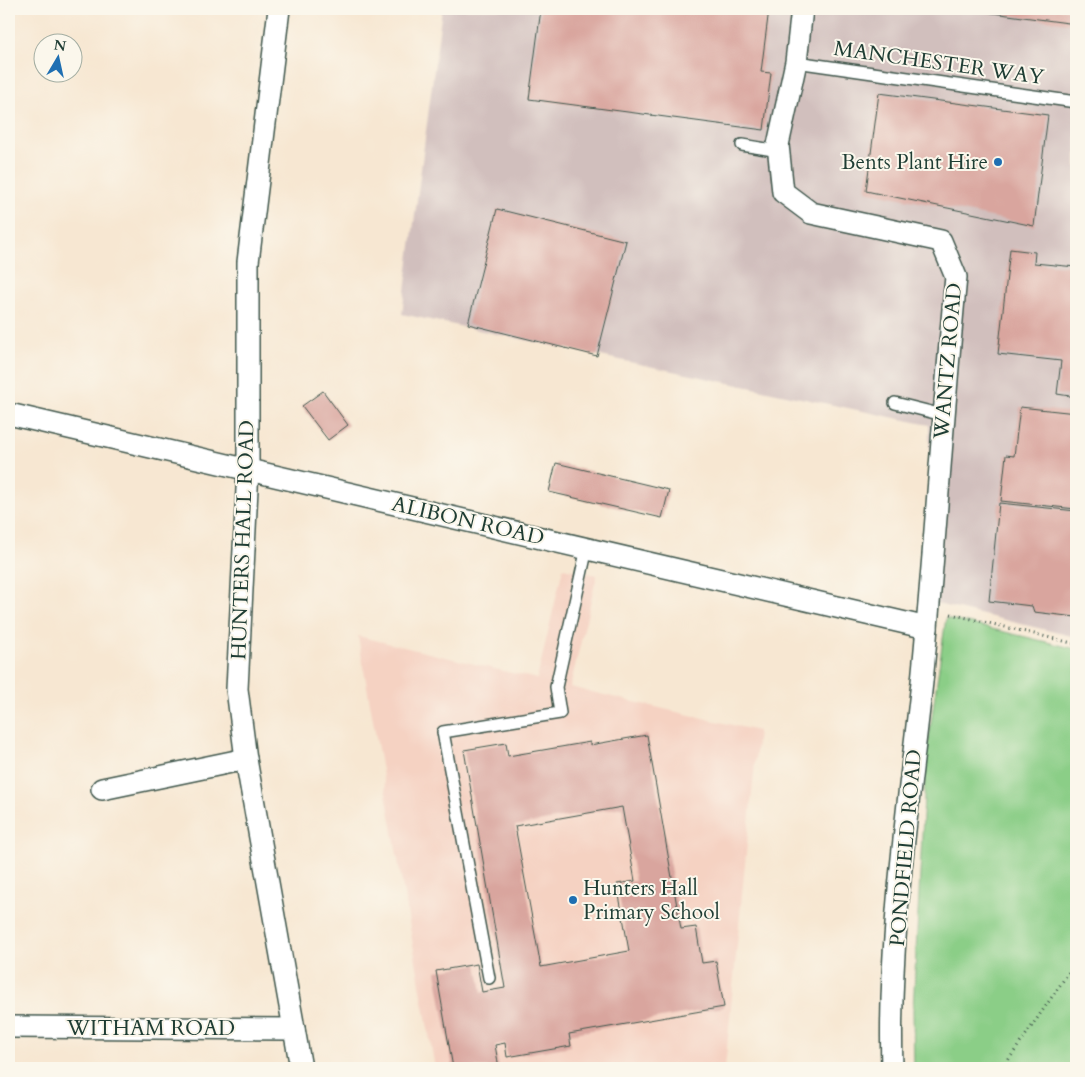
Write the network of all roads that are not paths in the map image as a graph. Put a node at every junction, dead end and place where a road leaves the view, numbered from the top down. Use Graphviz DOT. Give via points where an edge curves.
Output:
graph roads {
  1 [pos="279,9"];
  2 [pos="802,9"];
  3 [pos="796,62"];
  4 [pos="1076,102"];
  5 [pos="742,145"];
  6 [pos="778,151"];
  7 [pos="895,403"];
  8 [pos="9,414"];
  9 [pos="943,415"];
  10 [pos="248,469"];
  11 [pos="587,548"];
  12 [pos="928,618"];
  13 [pos="246,759"];
  14 [pos="102,789"];
  15 [pos="489,978"];
  16 [pos="9,1027"];
  17 [pos="294,1029"];
  18 [pos="301,1068"];
  19 [pos="892,1068"];
  1 -- 10 [label="street, HUNTERS HALL ROAD" via="248,262"];
  2 -- 3 [label="street, WANTZ ROAD"];
  3 -- 4 [label="lane, MANCHESTER WAY"];
  3 -- 6 [label="street, WANTZ ROAD"];
  5 -- 6 [label="lane"];
  6 -- 9 [label="street, WANTZ ROAD" via="783,192 811,213 941,241 956,277"];
  7 -- 9 [label="lane"];
  8 -- 10 [label="street, ALIBON ROAD"];
  9 -- 12 [label="street, WANTZ ROAD"];
  10 -- 11 [label="street, ALIBON ROAD"];
  10 -- 13 [label="street, HUNTERS HALL ROAD" via="237,689"];
  11 -- 12 [label="street, ALIBON ROAD"];
  11 -- 15 [label="lane" via="556,687 560,713 443,732"];
  12 -- 19 [label="street, PONDFIELD ROAD" via="897,921"];
  13 -- 14 [label="street"];
  13 -- 17 [label="street, HUNTERS HALL ROAD"];
  16 -- 17 [label="street, WITHAM ROAD"];
  17 -- 18 [label="street, HUNTERS HALL ROAD"];
}
